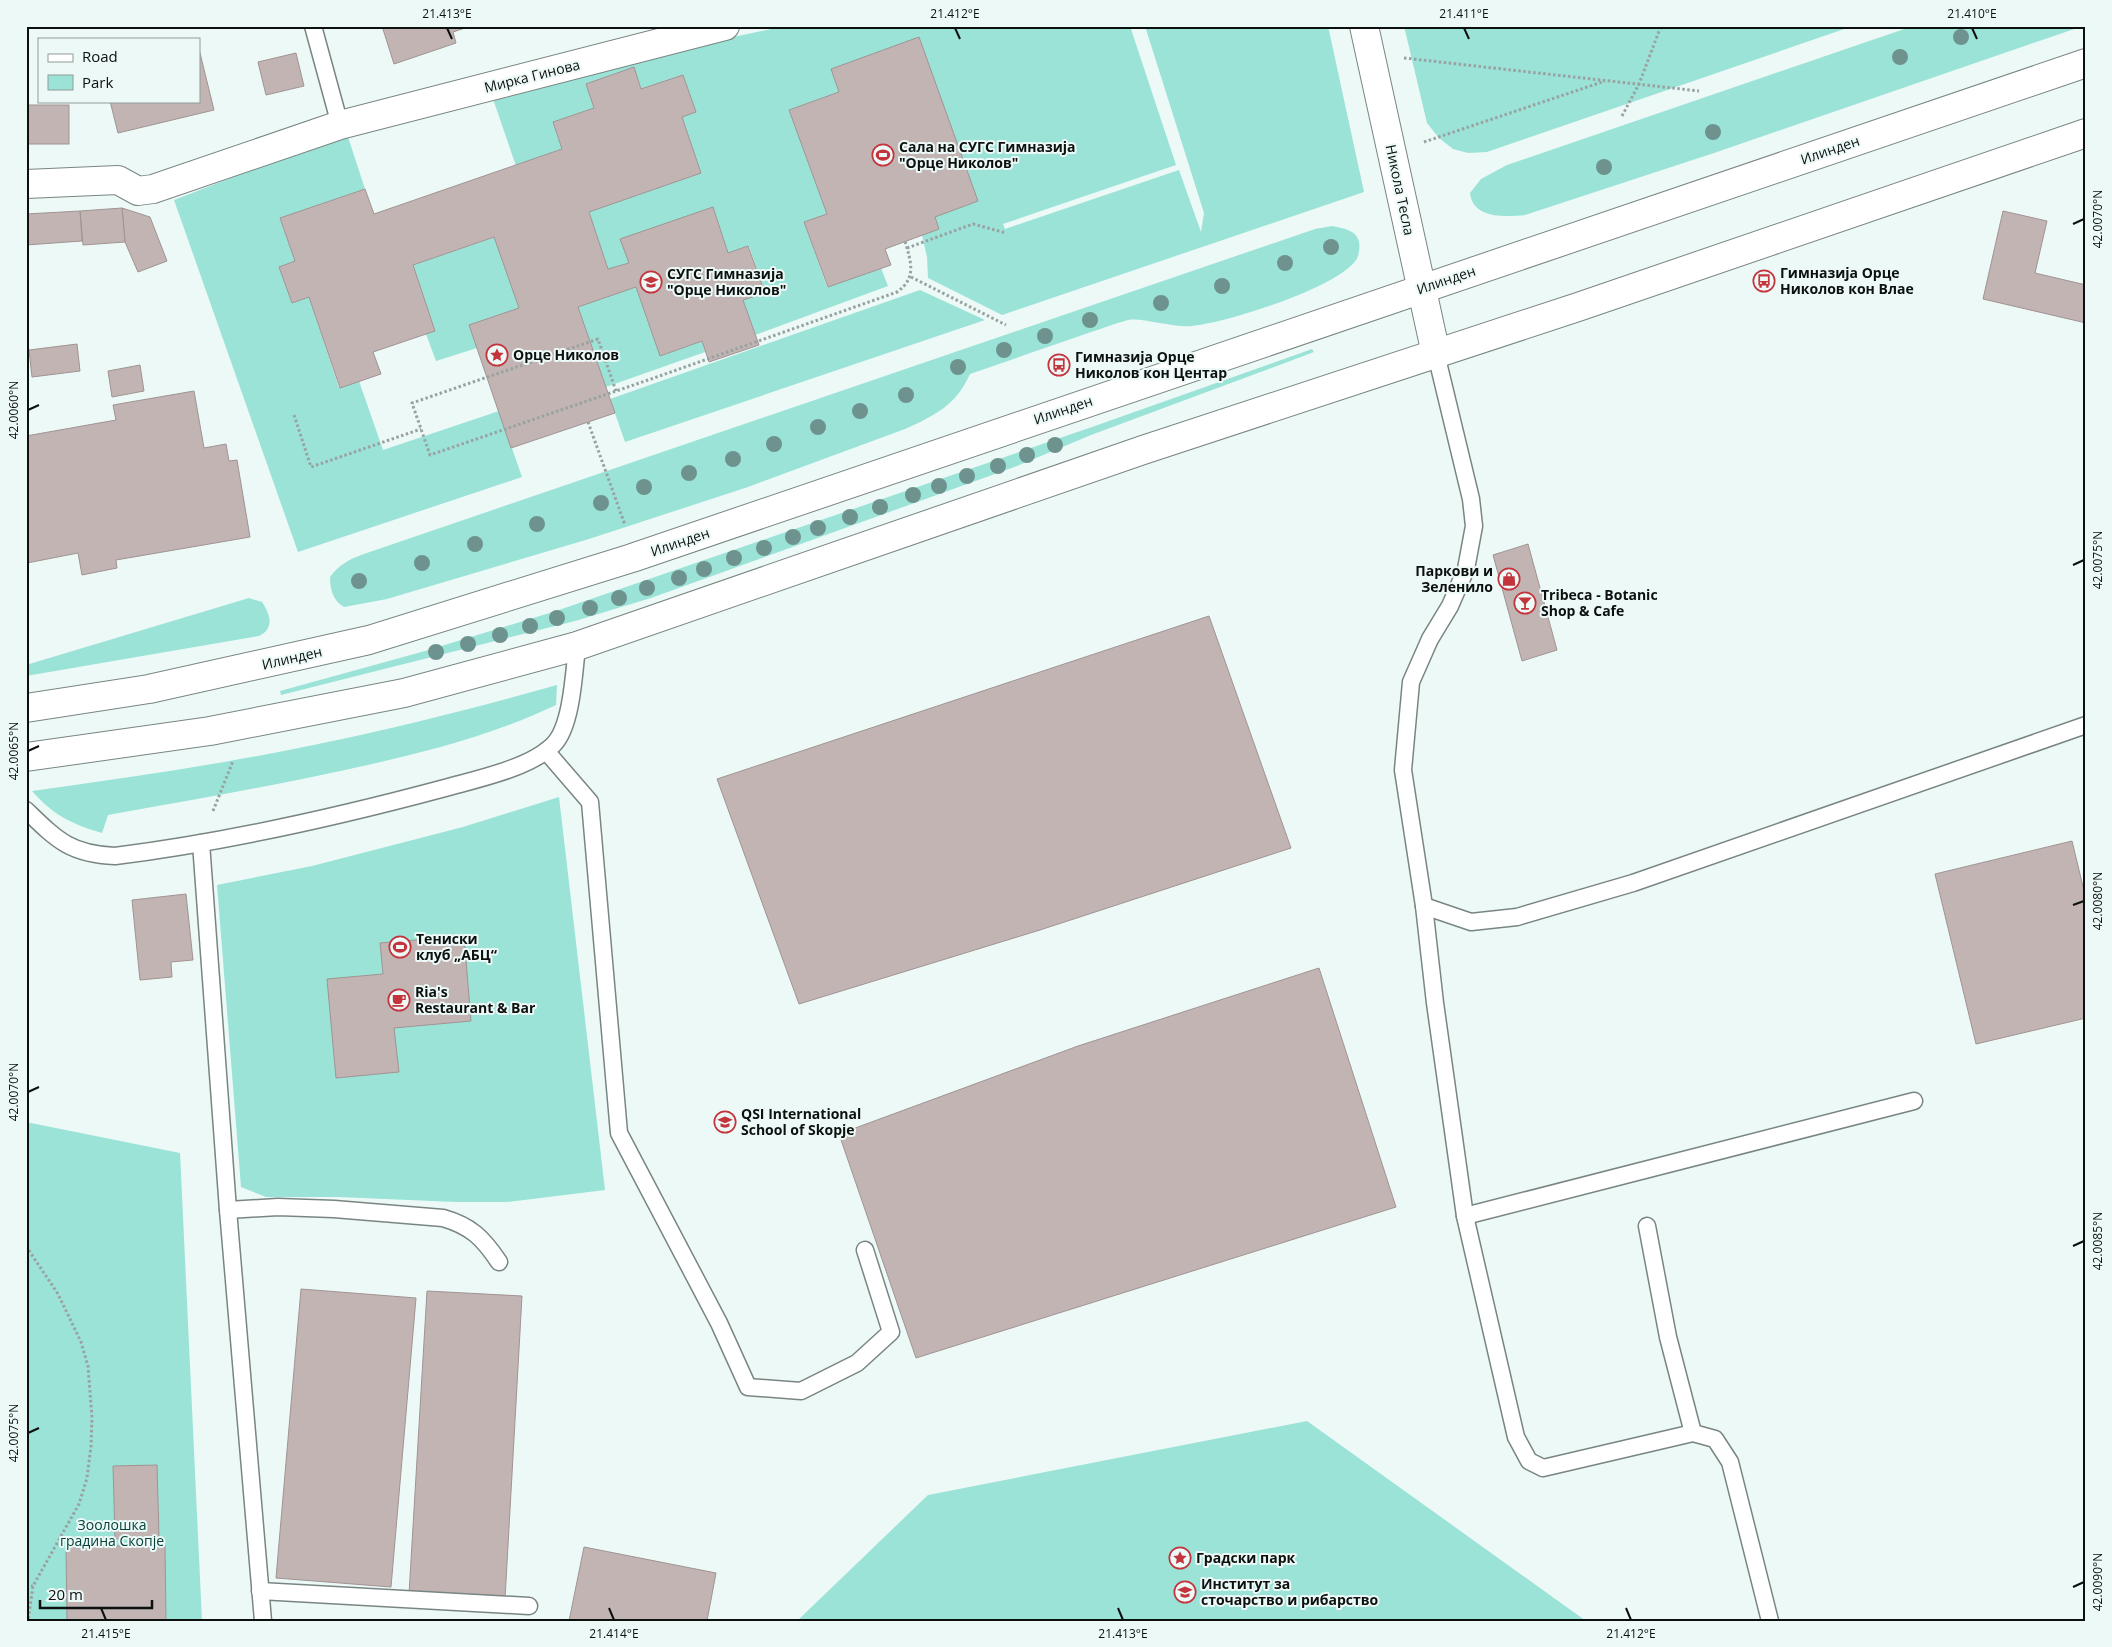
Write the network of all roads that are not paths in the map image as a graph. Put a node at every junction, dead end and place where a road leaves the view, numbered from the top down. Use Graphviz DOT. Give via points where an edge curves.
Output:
graph roads {
  1 [pos="313,26"];
  2 [pos="724,26"];
  3 [pos="1364,26"];
  4 [pos="2086,63"];
  5 [pos="340,126"];
  6 [pos="2086,133"];
  7 [pos="26,184"];
  8 [pos="1422,288"];
  9 [pos="1436,354"];
  10 [pos="577,646"];
  11 [pos="26,708"];
  12 [pos="2086,725"];
  13 [pos="546,751"];
  14 [pos="26,757"];
  15 [pos="26,810"];
  16 [pos="201,842"];
  17 [pos="1424,906"];
  18 [pos="1914,1101"];
  19 [pos="228,1210"];
  20 [pos="1465,1216"];
  21 [pos="1647,1226"];
  22 [pos="865,1250"];
  23 [pos="499,1262"];
  24 [pos="1693,1433"];
  25 [pos="260,1591"];
  26 [pos="529,1606"];
  27 [pos="263,1621"];
  28 [pos="1770,1621"];
  1 -- 5 [label="lane"];
  2 -- 5 [label="street, Мирка Гинова"];
  3 -- 8 [label="street, Никола Тесла"];
  4 -- 8 [label="street, Илинден"];
  5 -- 7 [label="street, Мирка Гинова" via="153,189 138,191 118,180"];
  6 -- 9 [label="street"];
  8 -- 9 [label="street, Никола Тесла"];
  8 -- 11 [label="street, Илинден" via="632,558 369,640 149,689"];
  9 -- 10 [label="street" via="1142,450"];
  9 -- 17 [label="lane" via="1471,499 1474,526 1466,569 1410,682 1403,770"];
  10 -- 13 [label="lane" via="564,727"];
  10 -- 14 [label="street" via="404,693 248,724"];
  12 -- 17 [label="lane" via="1634,883 1517,917 1471,922"];
  13 -- 16 [label="lane" via="500,771 383,805 289,827"];
  13 -- 22 [label="lane" via="590,802 619,1134 719,1324 748,1388 801,1391 858,1363 891,1332"];
  15 -- 16 [label="lane" via="53,836 71,847 95,855 125,855"];
  16 -- 19 [label="lane"];
  17 -- 20 [label="lane"];
  18 -- 20 [label="lane"];
  19 -- 23 [label="lane" via="334,1208 443,1218 476,1233"];
  19 -- 25 [label="lane"];
  20 -- 24 [label="lane" via="1516,1437 1529,1461 1543,1468"];
  21 -- 24 [label="lane" via="1668,1337"];
  24 -- 28 [label="lane" via="1715,1439 1730,1462"];
  25 -- 26 [label="lane"];
  25 -- 27 [label="lane"];
}
